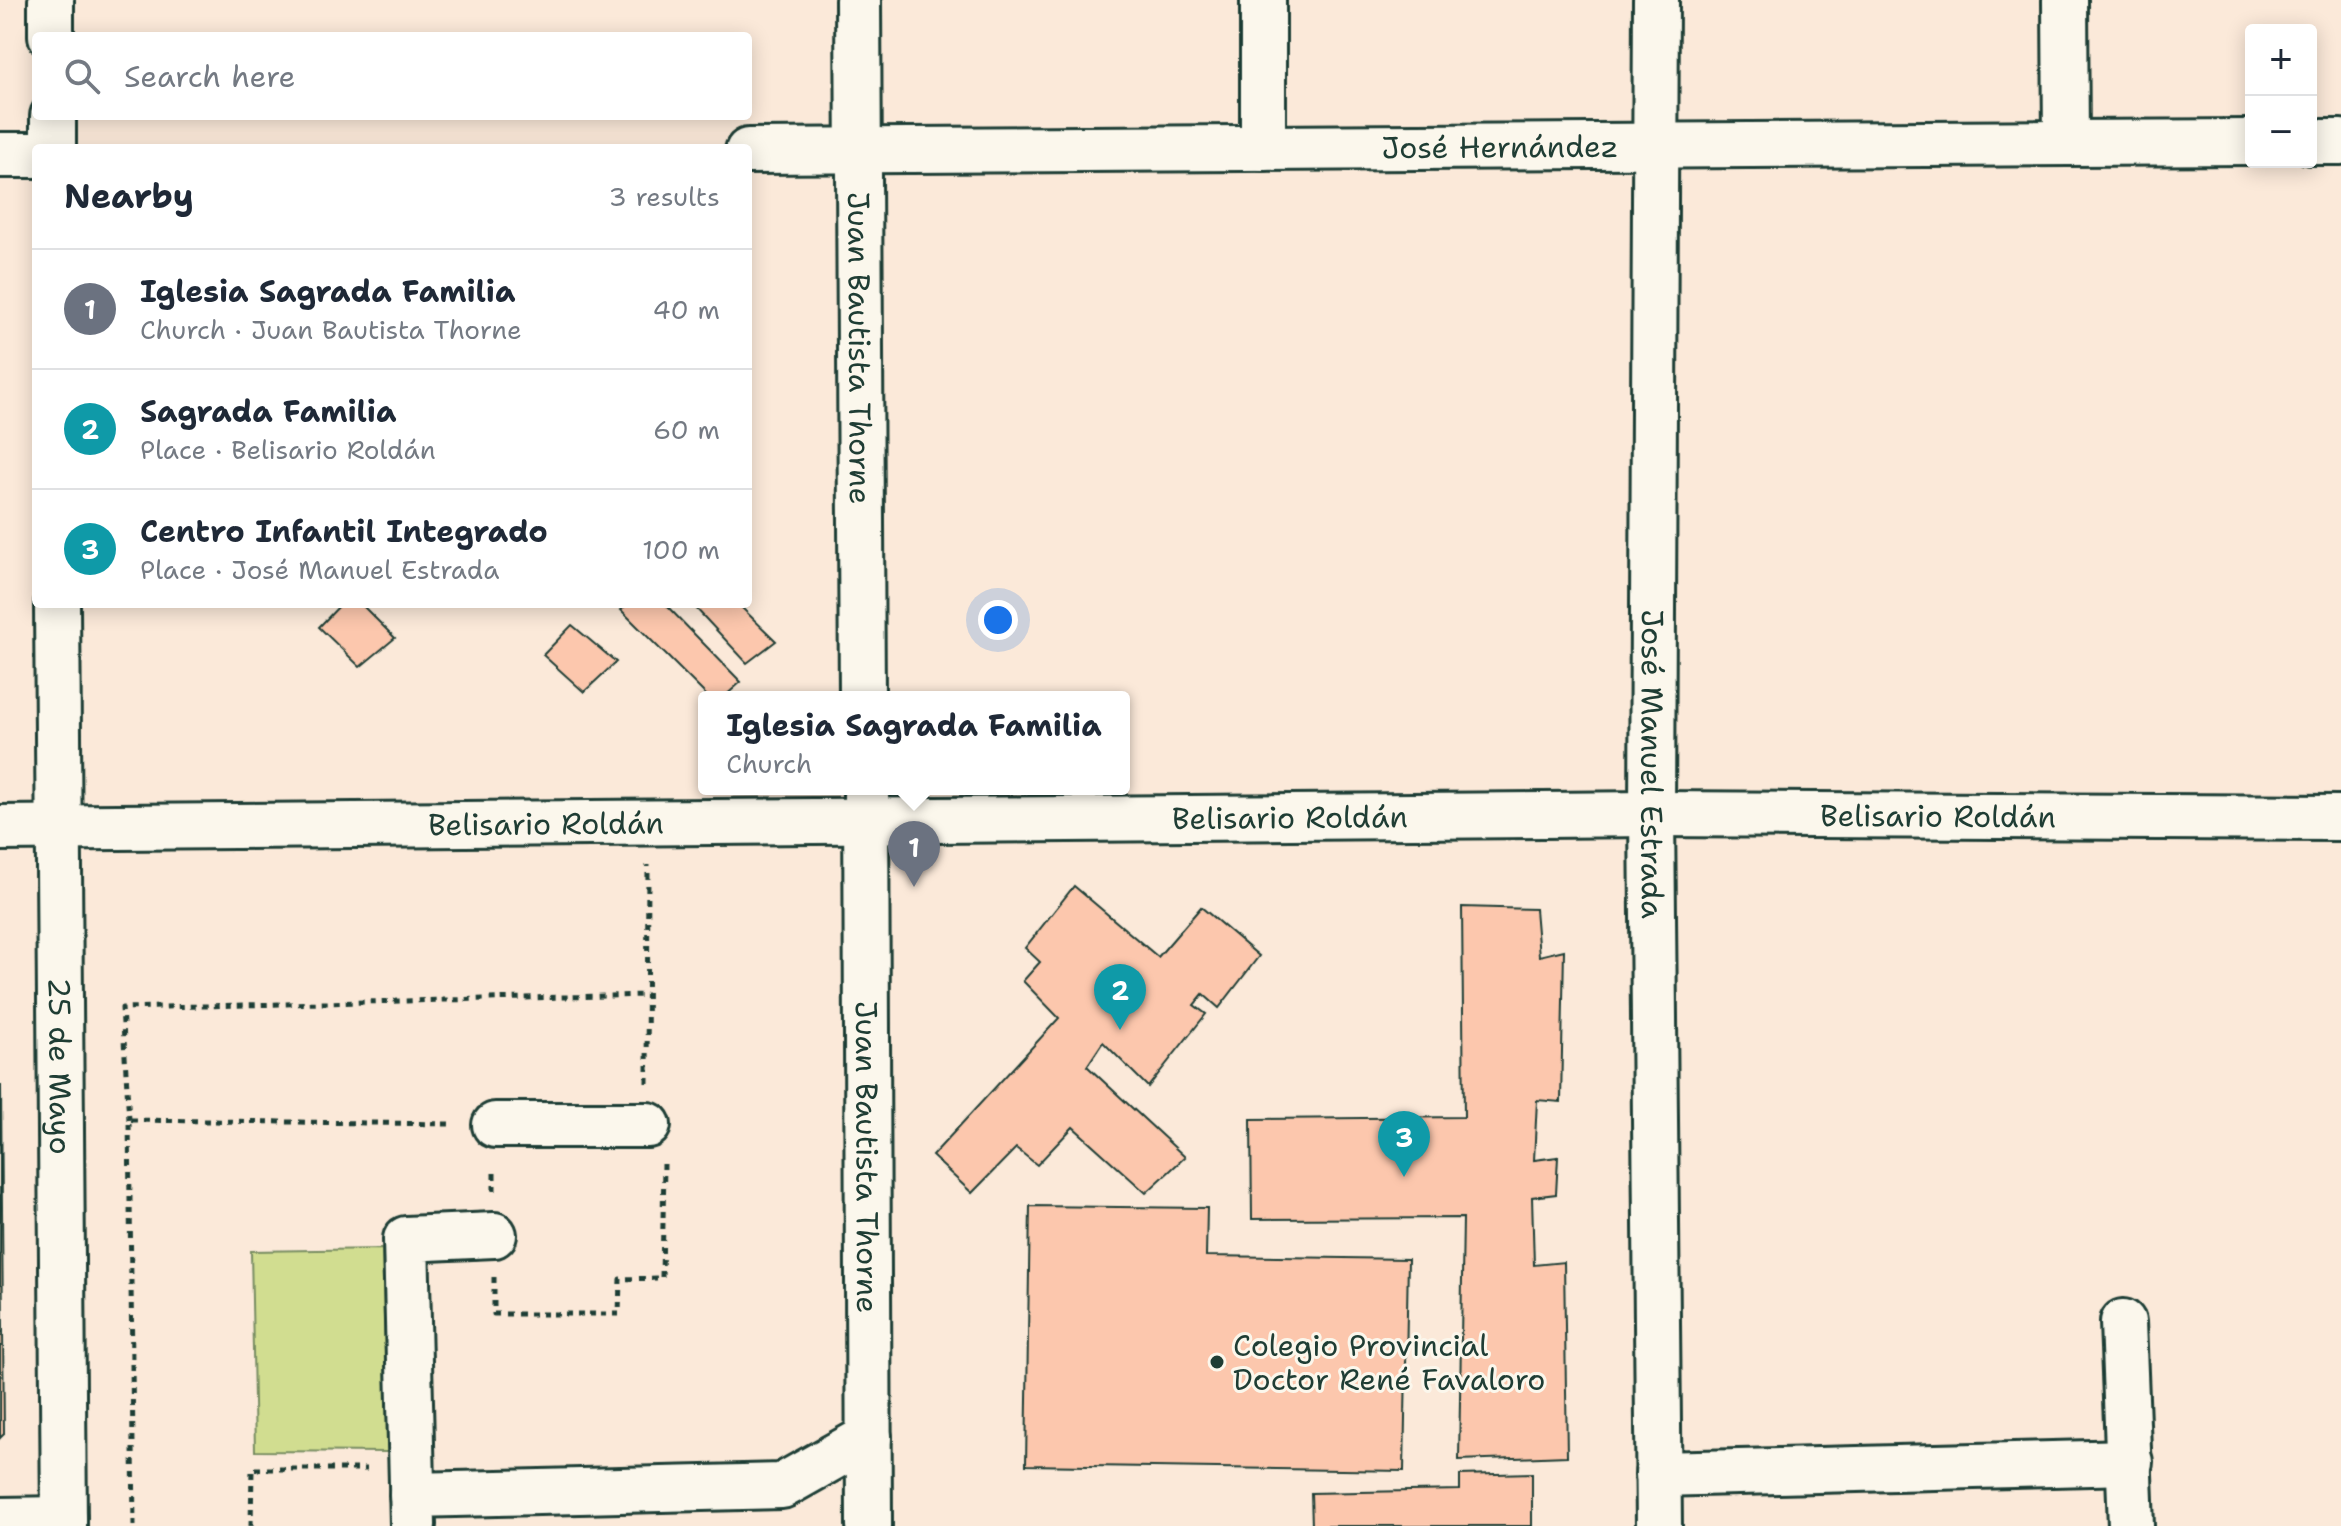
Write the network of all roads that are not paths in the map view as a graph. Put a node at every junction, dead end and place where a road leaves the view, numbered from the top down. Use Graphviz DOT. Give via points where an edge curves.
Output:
graph roads {
  1 [pos="51,0"];
  2 [pos="858,0"];
  3 [pos="1263,0"];
  4 [pos="1656,0"];
  5 [pos="2065,0"];
  6 [pos="51,32"];
  7 [pos="53,120"];
  8 [pos="2245,142"];
  9 [pos="2317,142"];
  10 [pos="2341,142"];
  11 [pos="2066,143"];
  12 [pos="53,144"];
  13 [pos="1657,145"];
  14 [pos="1263,148"];
  15 [pos="858,150"];
  16 [pos="752,151"];
  17 [pos="0,155"];
  18 [pos="32,155"];
  19 [pos="57,608"];
  20 [pos="862,691"];
  21 [pos="867,805"];
  22 [pos="1652,814"];
  23 [pos="2341,818"];
  24 [pos="59,827"];
  25 [pos="0,828"];
  26 [pos="495,1125"];
  27 [pos="648,1125"];
  28 [pos="494,1235"];
  29 [pos="2123,1322"];
  30 [pos="869,1437"];
  31 [pos="2130,1462"];
  32 [pos="1658,1474"];
  33 [pos="412,1497"];
  34 [pos="0,1520"];
  35 [pos="64,1523"];
  36 [pos="869,1526"];
  37 [pos="1659,1526"];
  38 [pos="2131,1526"];
  1 -- 6 [label="street"];
  2 -- 15 [label="street, Juan Bautista Thorne"];
  3 -- 14 [label="street"];
  4 -- 13 [label="street, José Manuel Estrada"];
  5 -- 11 [label="street"];
  7 -- 12 [label="street"];
  8 -- 11 [label="street, José Hernández"];
  9 -- 10 [label="street"];
  11 -- 13 [label="street, José Hernández"];
  13 -- 14 [label="street, José Hernández"];
  13 -- 22 [label="street, José Manuel Estrada"];
  14 -- 15 [label="street, José Hernández"];
  15 -- 16 [label="street, José Hernández"];
  15 -- 20 [label="street, Juan Bautista Thorne"];
  17 -- 18 [label="street"];
  19 -- 24 [label="street, 25 de Mayo"];
  21 -- 22 [label="street, Belisario Roldán"];
  21 -- 24 [label="street, Belisario Roldán"];
  21 -- 30 [label="street, Juan Bautista Thorne"];
  22 -- 23 [label="street, Belisario Roldán"];
  22 -- 32 [label="street, José Manuel Estrada"];
  24 -- 25 [label="street, Belisario Roldán"];
  24 -- 35 [label="street, 25 de Mayo"];
  26 -- 27 [label="street"];
  28 -- 33 [label="street" via="406,1239"];
  29 -- 31 [label="street"];
  30 -- 33 [label="street" via="782,1486"];
  30 -- 36 [label="street, Juan Bautista Thorne"];
  31 -- 32 [label="street"];
  31 -- 38 [label="street"];
  32 -- 37 [label="street, José Manuel Estrada"];
  34 -- 35 [label="street"];
}
